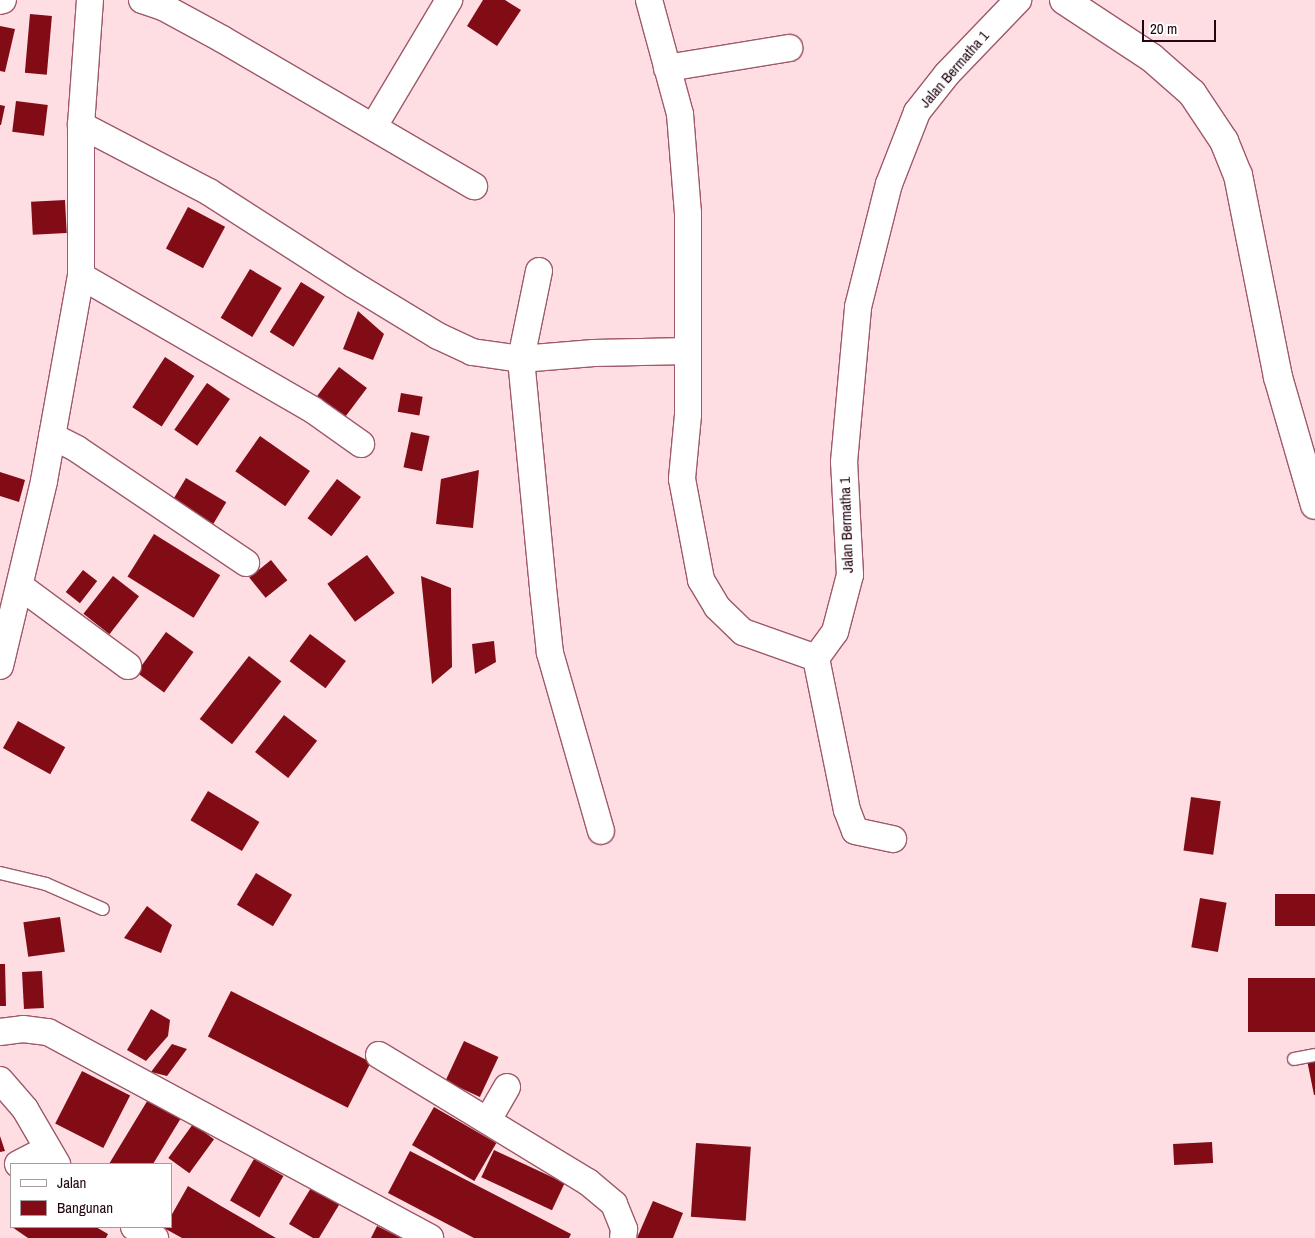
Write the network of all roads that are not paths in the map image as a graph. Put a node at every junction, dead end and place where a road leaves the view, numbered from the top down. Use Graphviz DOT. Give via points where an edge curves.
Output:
graph roads {
  1 [pos="90,0"];
  2 [pos="142,0"];
  3 [pos="449,0"];
  4 [pos="649,0"];
  5 [pos="1018,0"];
  6 [pos="1064,0"];
  7 [pos="789,48"];
  8 [pos="667,68"];
  9 [pos="81,125"];
  10 [pos="374,126"];
  11 [pos="474,186"];
  12 [pos="539,271"];
  13 [pos="80,276"];
  14 [pos="688,351"];
  15 [pos="521,359"];
  16 [pos="52,436"];
  17 [pos="361,444"];
  18 [pos="1315,505"];
  19 [pos="246,563"];
  20 [pos="20,587"];
  21 [pos="816,658"];
  22 [pos="0,666"];
  23 [pos="128,666"];
  24 [pos="601,831"];
  25 [pos="893,839"];
  26 [pos="0,873"];
  27 [pos="103,909"];
  28 [pos="0,1032"];
  29 [pos="379,1055"];
  30 [pos="1315,1055"];
  31 [pos="1294,1059"];
  32 [pos="0,1080"];
  33 [pos="507,1087"];
  34 [pos="488,1120"];
  35 [pos="51,1157"];
  36 [pos="23,1163"];
  37 [pos="136,1228"];
  38 [pos="155,1238"];
  39 [pos="430,1238"];
  40 [pos="623,1238"];
  1 -- 9 [label="street"];
  2 -- 10 [label="street" via="165,8 206,30"];
  3 -- 10 [label="street"];
  4 -- 8 [label="street"];
  5 -- 21 [label="street, Jalan Bermatha 1" via="947,74 917,112 889,184 872,242 858,317 844,462 850,575 835,632"];
  6 -- 18 [label="street" via="1152,58 1185,87 1224,141 1238,175 1278,377"];
  7 -- 8 [label="street"];
  8 -- 14 [label="street" via="680,114 688,213"];
  9 -- 13 [label="street"];
  9 -- 15 [label="street" via="209,192 438,336 472,352"];
  10 -- 11 [label="street"];
  12 -- 15 [label="street"];
  13 -- 16 [label="street"];
  13 -- 17 [label="street" via="313,410"];
  14 -- 15 [label="street" via="594,353"];
  14 -- 21 [label="street" via="688,415 682,479 701,580 717,607 743,632"];
  15 -- 24 [label="street" via="550,653"];
  16 -- 19 [label="street" via="77,449"];
  16 -- 20 [label="street"];
  20 -- 22 [label="street"];
  20 -- 23 [label="street"];
  21 -- 25 [label="street" via="847,810 855,831"];
  26 -- 27 [label="lane" via="46,884"];
  28 -- 39 [label="street" via="23,1029 48,1032"];
  29 -- 34 [label="street"];
  30 -- 31 [label="lane"];
  32 -- 35 [label="street" via="25,1110"];
  33 -- 34 [label="street"];
  34 -- 40 [label="street" via="588,1182 614,1204 624,1229"];
  35 -- 36 [label="street"];
  37 -- 38 [label="street"];
}
